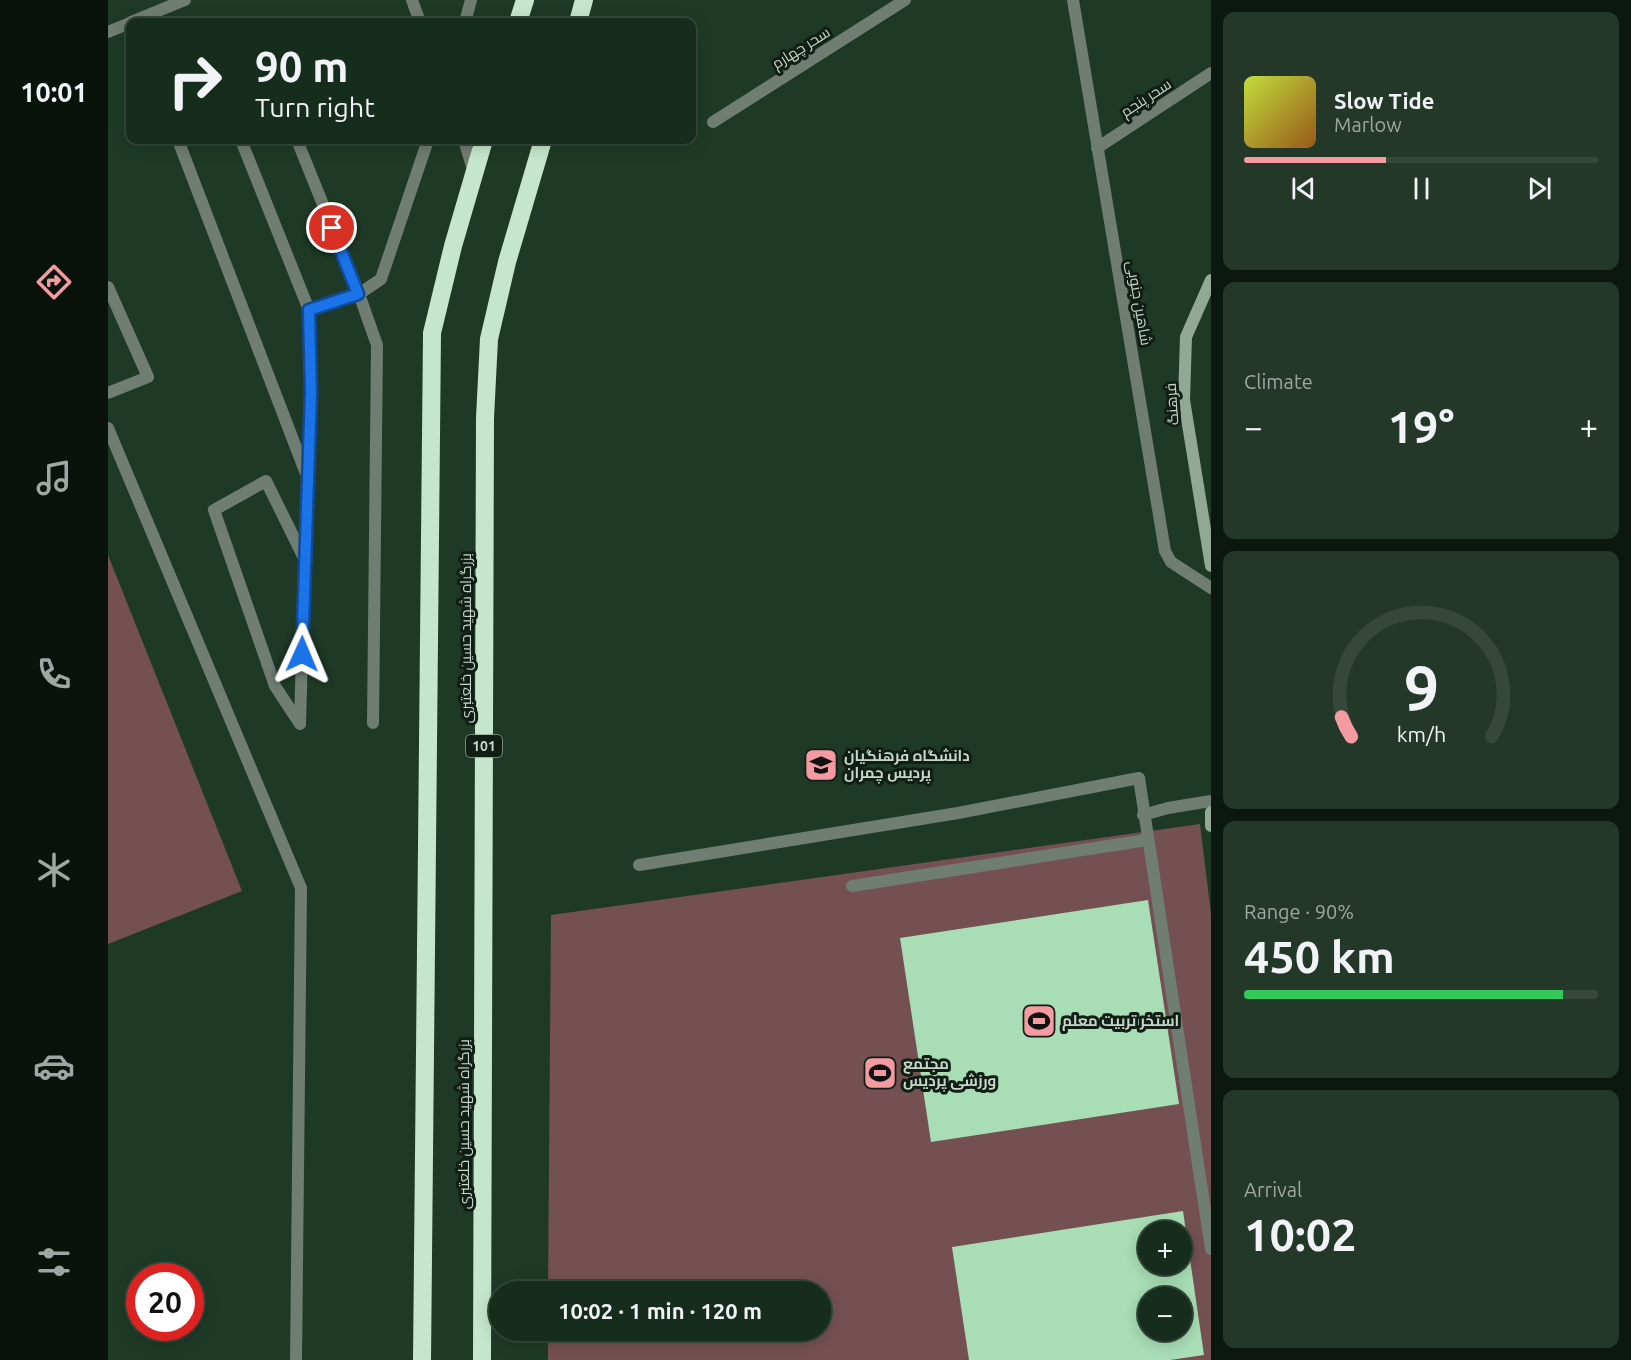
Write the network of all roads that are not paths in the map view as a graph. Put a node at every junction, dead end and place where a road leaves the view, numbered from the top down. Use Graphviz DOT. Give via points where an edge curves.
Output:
graph roads {
  1 [pos="185,0"];
  2 [pos="412,0"];
  3 [pos="471,0"];
  4 [pos="525,0"];
  5 [pos="584,0"];
  6 [pos="905,0"];
  7 [pos="1073,0"];
  8 [pos="143,18"];
  9 [pos="419,18"];
  10 [pos="466,18"];
  11 [pos="519,18"];
  12 [pos="579,18"];
  13 [pos="126,25"];
  14 [pos="108,32"];
  15 [pos="1211,73"];
  16 [pos="713,122"];
  17 [pos="180,144"];
  18 [pos="244,144"];
  19 [pos="299,144"];
  20 [pos="427,144"];
  21 [pos="465,144"];
  22 [pos="483,144"];
  23 [pos="542,144"];
  24 [pos="1097,148"];
  25 [pos="474,173"];
  26 [pos="1211,280"];
  27 [pos="108,287"];
  28 [pos="358,294"];
  29 [pos="309,310"];
  30 [pos="108,393"];
  31 [pos="108,428"];
  32 [pos="307,475"];
  33 [pos="305,560"];
  34 [pos="1211,566"];
  35 [pos="1211,588"];
  36 [pos="373,723"];
  37 [pos="1211,801"];
  38 [pos="1211,812"];
  39 [pos="1143,815"];
  40 [pos="1211,826"];
  41 [pos="1147,840"];
  42 [pos="639,865"];
  43 [pos="852,886"];
  44 [pos="1211,1249"];
  45 [pos="296,1360"];
  46 [pos="422,1360"];
  47 [pos="482,1360"];
  1 -- 8 [label="street"];
  2 -- 9 [label="street"];
  3 -- 10 [label="street"];
  4 -- 11 [label="highway"];
  5 -- 12 [label="highway"];
  6 -- 16 [label="street, سحر چهارم"];
  7 -- 24 [label="street, شاهین جنوبی"];
  13 -- 14 [label="street"];
  15 -- 24 [label="street, سحر پنجم"];
  17 -- 32 [label="street"];
  18 -- 29 [label="street"];
  19 -- 28 [label="street"];
  20 -- 28 [label="street" via="381,279"];
  21 -- 25 [label="street"];
  22 -- 25 [label="highway"];
  23 -- 47 [label="highway, بزرگراه شهید حسین خلعتبری / 101" via="489,339 484,418"];
  24 -- 35 [label="street, شاهین جنوبی" via="1165,551 1171,562"];
  25 -- 46 [label="highway" via="432,333"];
  26 -- 34 [label="main road, فرهنگ" via="1186,336 1184,400"];
  27 -- 30 [label="street" via="148,377"];
  28 -- 29 [label="street"];
  28 -- 36 [label="street" via="377,345"];
  29 -- 32 [label="street" via="311,393"];
  31 -- 45 [label="street" via="301,888"];
  32 -- 33 [label="street"];
  33 -- 33 [label="street" via="300,712 300,724 275,686 214,510 266,481"];
  37 -- 39 [label="street"];
  38 -- 40 [label="main road"];
  39 -- 41 [label="street"];
  39 -- 42 [label="street" via="1139,778 958,813"];
  41 -- 43 [label="street"];
  41 -- 44 [label="street"];
}
